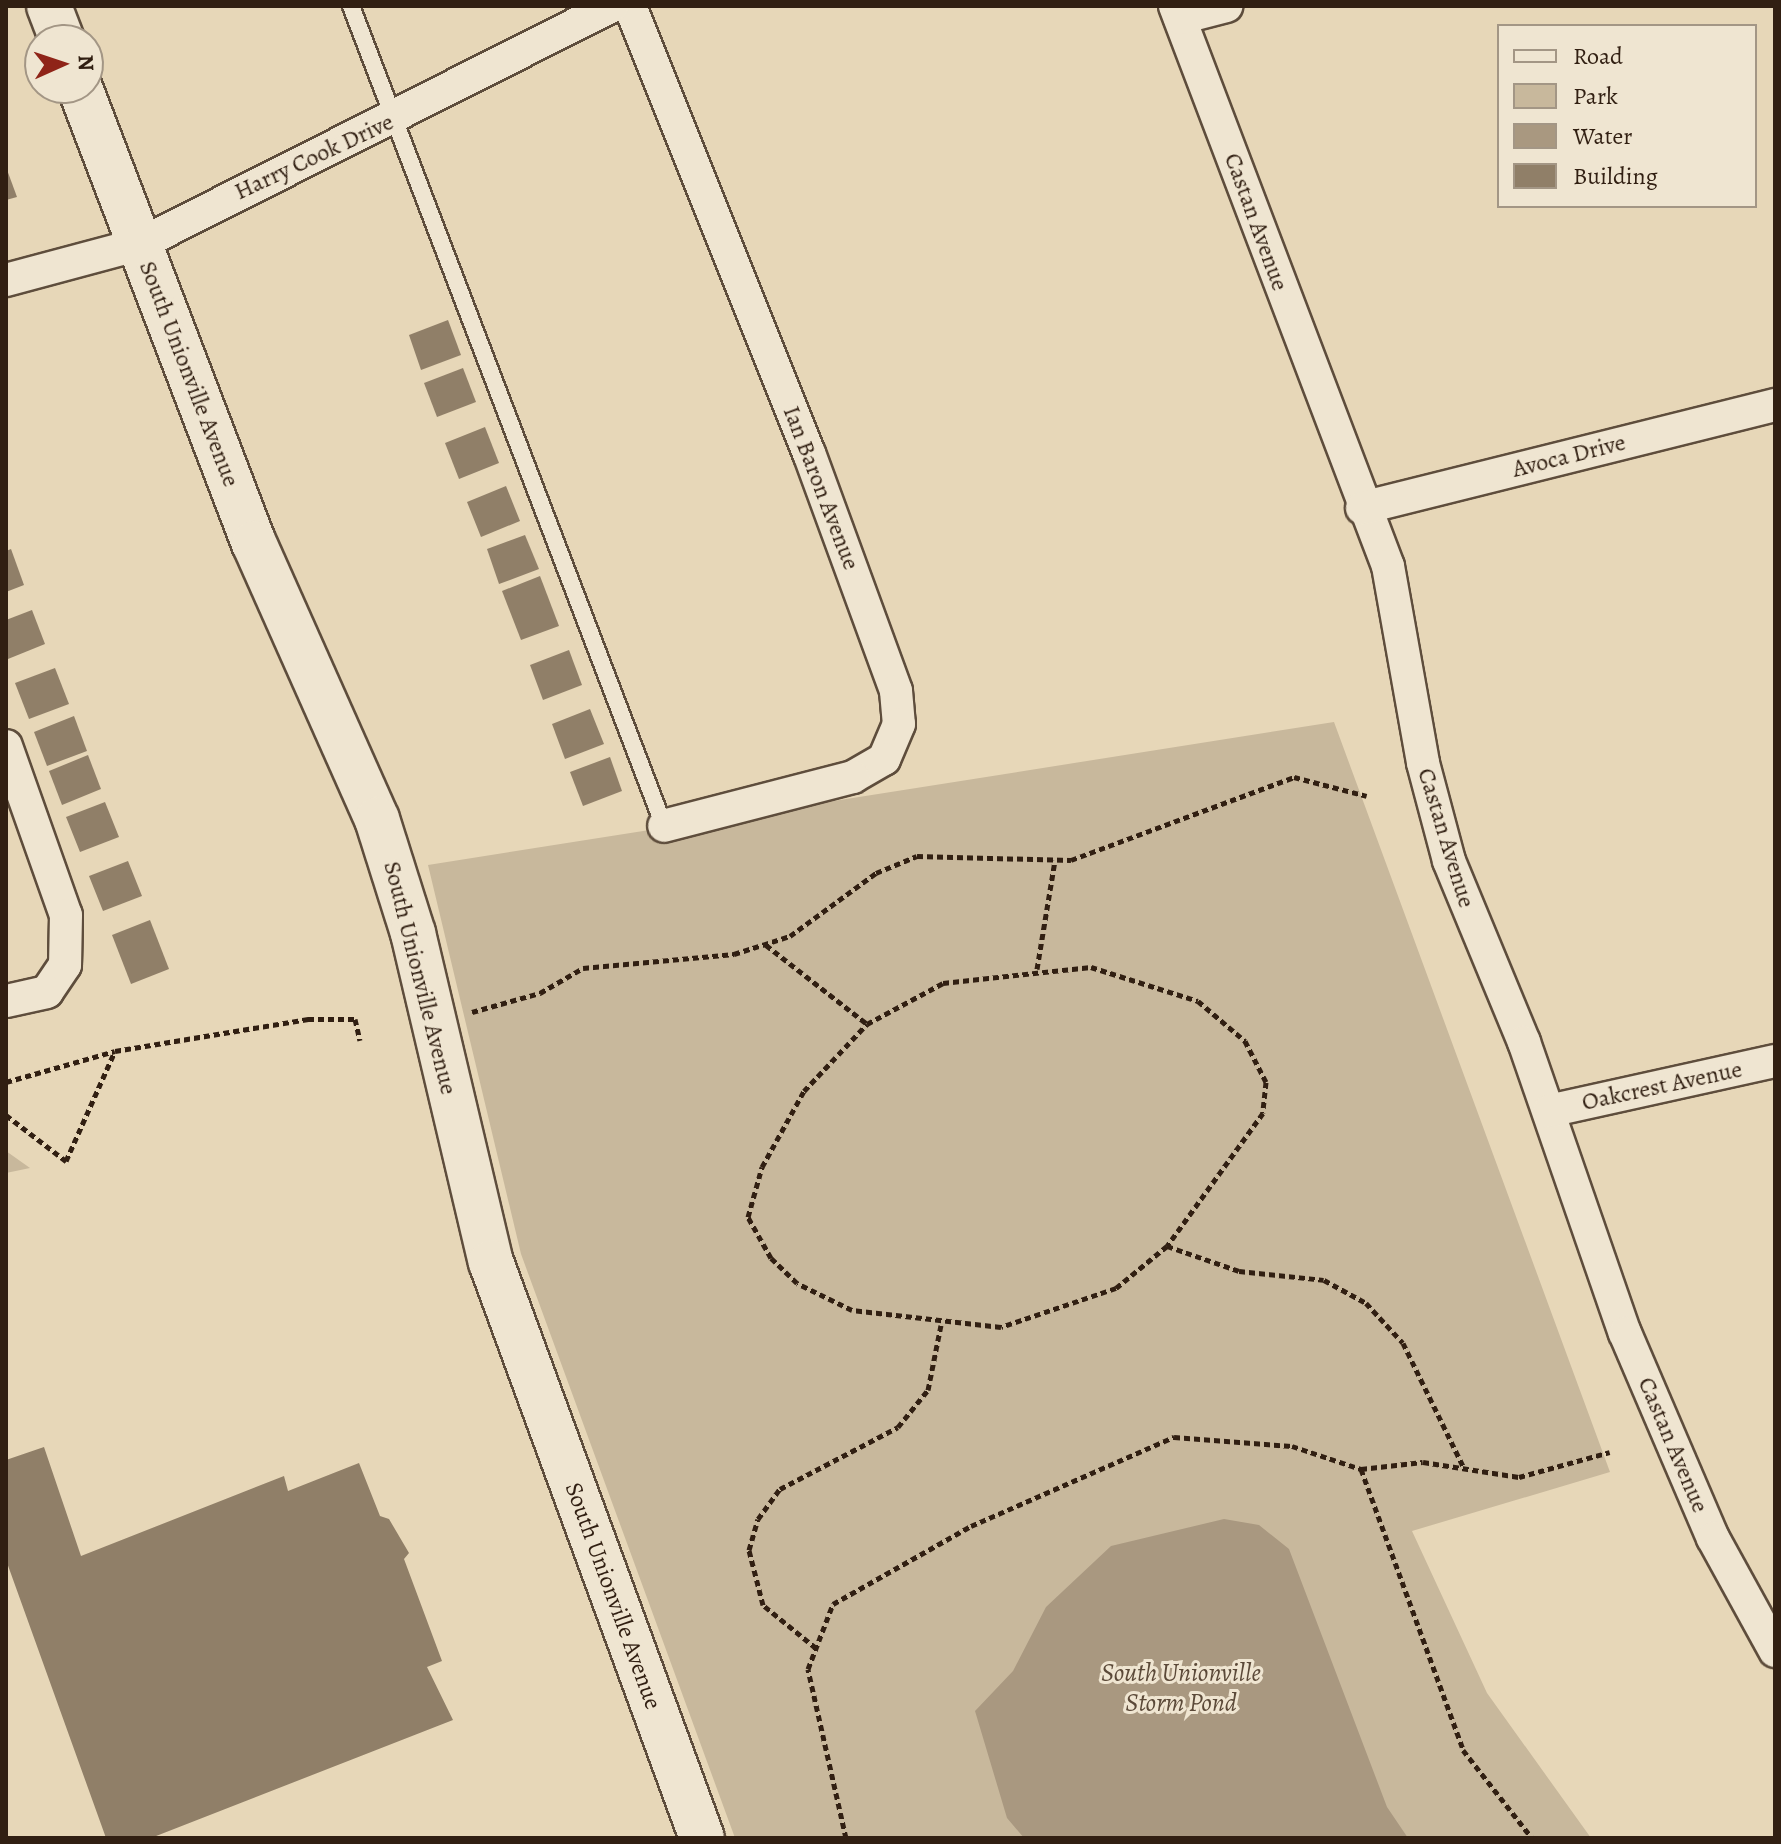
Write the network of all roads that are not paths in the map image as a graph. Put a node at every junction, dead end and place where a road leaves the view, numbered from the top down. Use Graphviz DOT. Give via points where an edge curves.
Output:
graph roads {
  1 [pos="351,6"];
  2 [pos="612,6"];
  3 [pos="630,6"];
  4 [pos="1226,6"];
  5 [pos="1178,12"];
  6 [pos="86,104"];
  7 [pos="395,118"];
  8 [pos="140,244"];
  9 [pos="6,280"];
  10 [pos="1775,405"];
  11 [pos="1362,508"];
  12 [pos="6,746"];
  13 [pos="664,826"];
  14 [pos="6,1001"];
  15 [pos="1775,1061"];
  16 [pos="1549,1111"];
  17 [pos="1775,1651"];
  18 [pos="702,1838"];
  1 -- 7 [label="lane"];
  2 -- 7 [label="street, Harry Cook Drive"];
  3 -- 13 [label="street, Ian Baron Avenue" via="809,453 896,691 899,724 884,759 853,777"];
  4 -- 5 [label="street"];
  5 -- 11 [label="street, Castan Avenue"];
  6 -- 8 [label="street, South Unionville Avenue"];
  7 -- 8 [label="street, Harry Cook Drive"];
  7 -- 13 [label="lane"];
  8 -- 9 [label="street, Harry Cook Drive"];
  8 -- 18 [label="street, South Unionville Avenue" via="254,543 377,819 413,933 491,1262"];
  10 -- 11 [label="street, Avoca Drive"];
  11 -- 16 [label="street, Castan Avenue" via="1400,611 1423,763 1449,861"];
  12 -- 14 [label="street" via="66,915 65,965 47,992"];
  15 -- 16 [label="street, Oakcrest Avenue"];
  16 -- 17 [label="street, Castan Avenue" via="1625,1333 1713,1538"];
}
